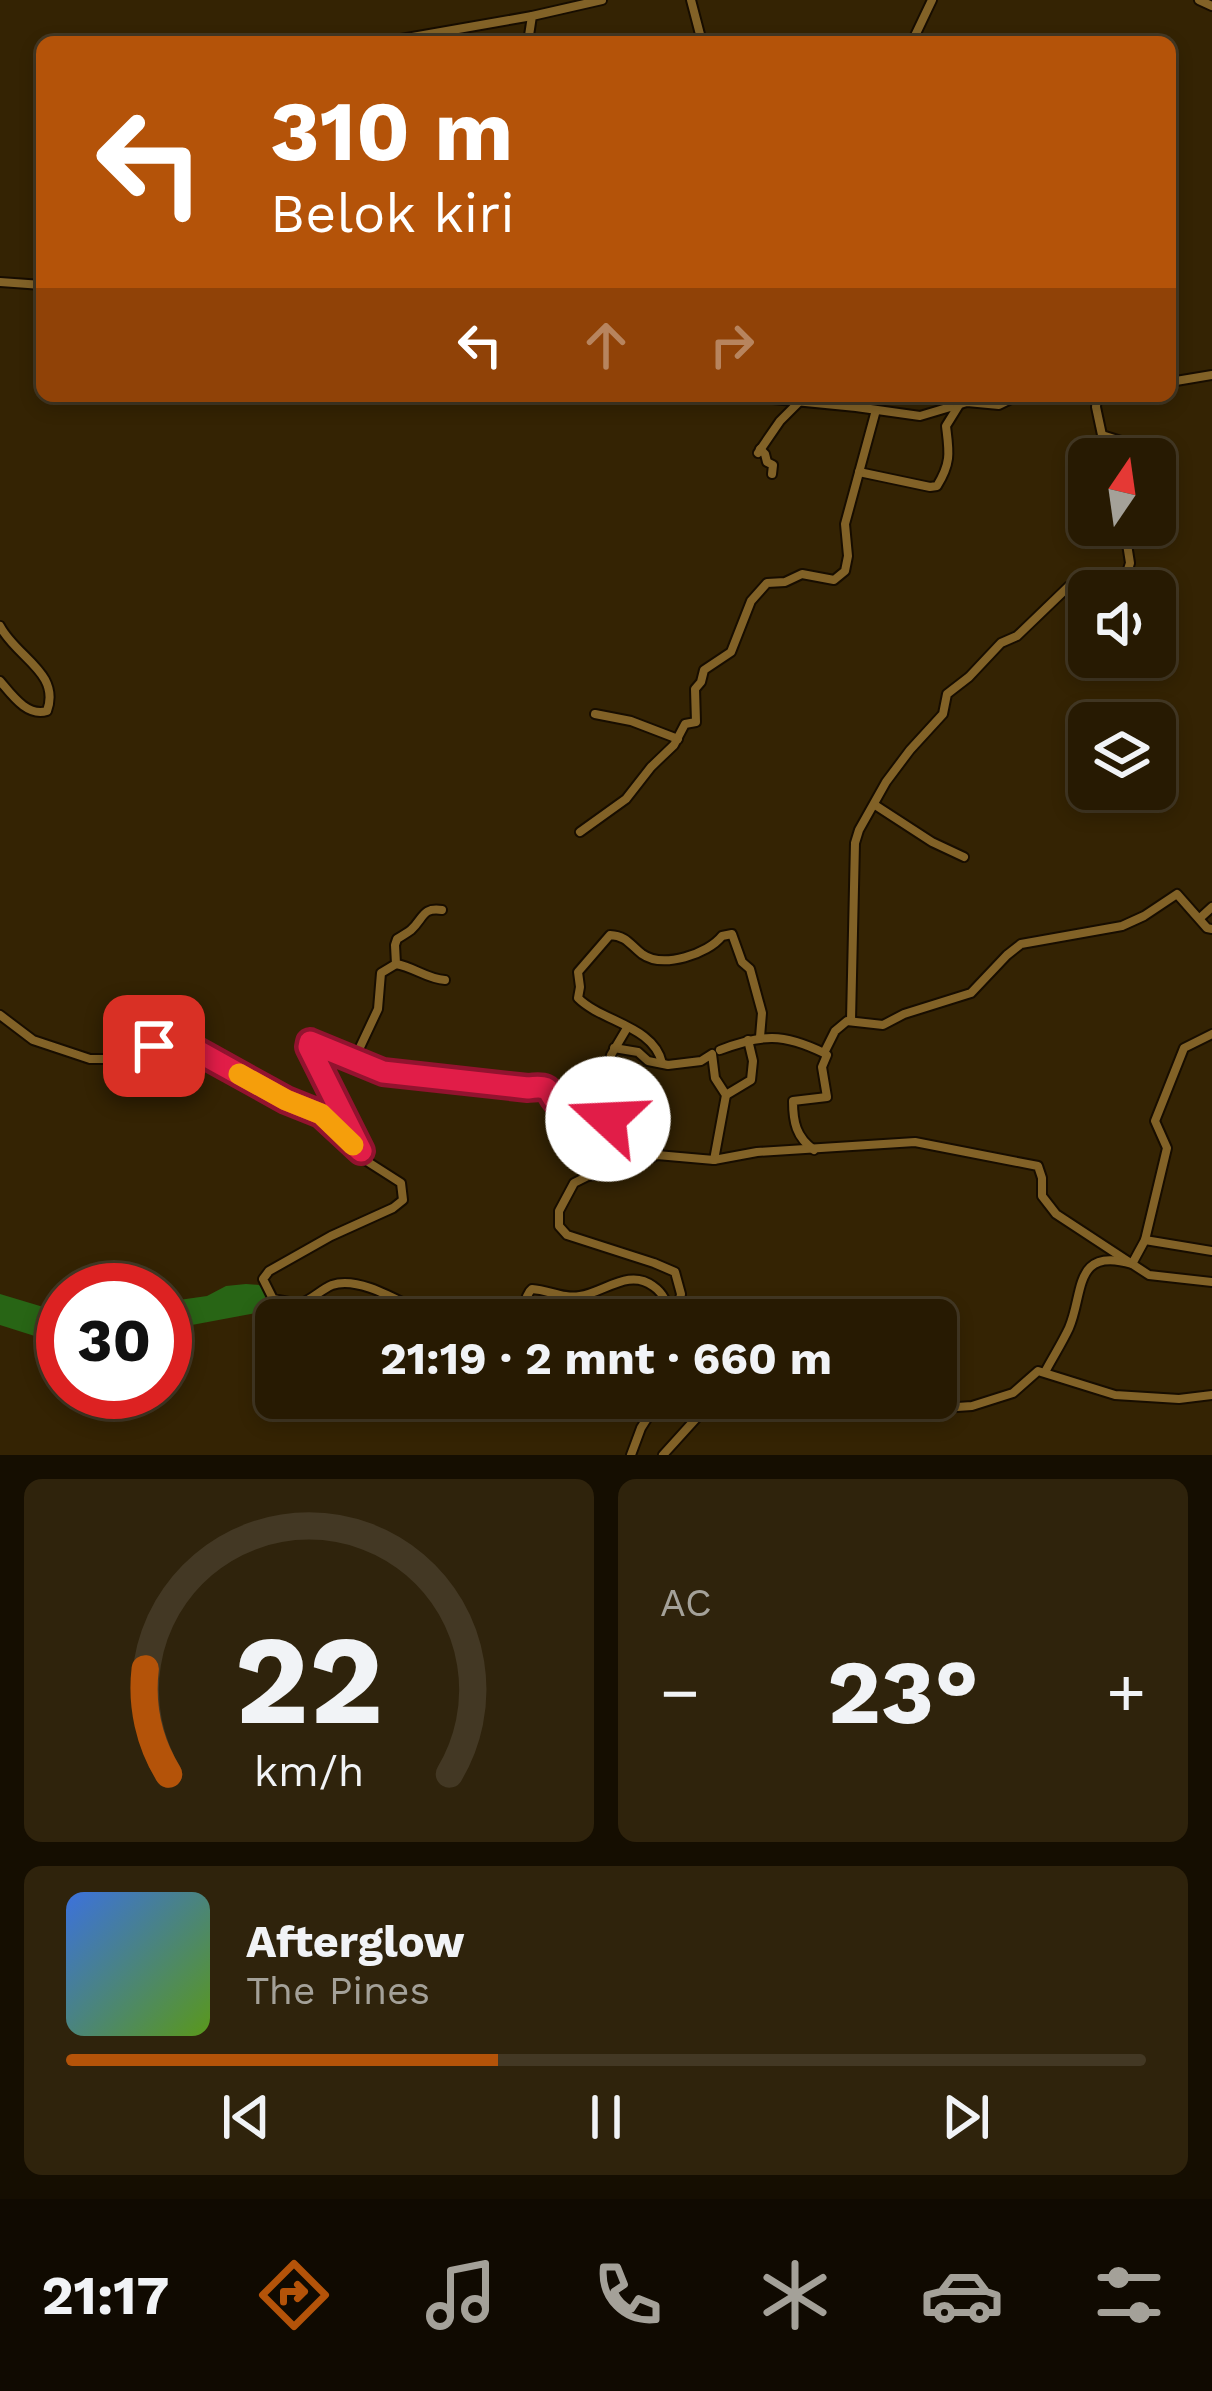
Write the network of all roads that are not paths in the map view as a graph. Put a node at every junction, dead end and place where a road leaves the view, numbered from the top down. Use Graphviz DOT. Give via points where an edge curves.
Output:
graph roads {
  1 [pos="602,0"];
  2 [pos="692,0"];
  3 [pos="932,0"];
  4 [pos="1199,0"];
  5 [pos="1212,7"];
  6 [pos="532,16"];
  7 [pos="417,36"];
  8 [pos="529,36"];
  9 [pos="701,36"];
  10 [pos="915,36"];
  11 [pos="0,282"];
  12 [pos="36,285"];
  13 [pos="1212,375"];
  14 [pos="1176,381"];
  15 [pos="790,402"];
  16 [pos="820,402"];
  17 [pos="847,402"];
  18 [pos="1005,402"];
  19 [pos="1096,402"];
  20 [pos="798,403"];
  21 [pos="959,404"];
  22 [pos="876,410"];
  23 [pos="1118,438"];
  24 [pos="859,472"];
  25 [pos="772,474"];
  26 [pos="1068,587"];
  27 [pos="0,626"];
  28 [pos="0,681"];
  29 [pos="595,714"];
  30 [pos="678,739"];
  31 [pos="875,805"];
  32 [pos="580,832"];
  33 [pos="964,857"];
  34 [pos="1212,907"];
  35 [pos="442,910"];
  36 [pos="1201,918"];
  37 [pos="1212,929"];
  38 [pos="396,964"];
  39 [pos="445,980"];
  40 [pos="0,1015"];
  41 [pos="851,1020"];
  42 [pos="627,1028"];
  43 [pos="1212,1034"];
  44 [pos="760,1037"];
  45 [pos="748,1040"];
  46 [pos="614,1048"];
  47 [pos="720,1050"];
  48 [pos="824,1053"];
  49 [pos="354,1060"];
  50 [pos="662,1063"];
  51 [pos="726,1095"];
  52 [pos="814,1150"];
  53 [pos="361,1151"];
  54 [pos="715,1160"];
  55 [pos="1145,1240"];
  56 [pos="1212,1251"];
  57 [pos="1132,1264"];
  58 [pos="1212,1282"];
  59 [pos="273,1299"];
  60 [pos="313,1299"];
  61 [pos="395,1299"];
  62 [pos="526,1299"];
  63 [pos="664,1299"];
  64 [pos="679,1299"];
  65 [pos="1045,1372"];
  66 [pos="1212,1395"];
  67 [pos="957,1406"];
  68 [pos="647,1419"];
  69 [pos="694,1419"];
  70 [pos="631,1455"];
  71 [pos="662,1455"];
  1 -- 6 [label="street"];
  2 -- 9 [label="street"];
  3 -- 10 [label="street"];
  4 -- 5 [label="street"];
  6 -- 7 [label="street"];
  6 -- 8 [label="street"];
  11 -- 12 [label="street"];
  13 -- 14 [label="street"];
  15 -- 20 [label="street"];
  16 -- 20 [label="street"];
  17 -- 22 [label="street"];
  18 -- 21 [label="street"];
  19 -- 23 [label="street" via="1102,435"];
  20 -- 25 [label="street" via="759,451"];
  21 -- 22 [label="street" via="920,416"];
  21 -- 24 [label="street" via="946,426 950,446 937,486"];
  22 -- 24 [label="street"];
  24 -- 30 [label="street" via="845,524 845,571 834,580 802,574 766,583 731,652 704,670 695,689 696,722 686,722"];
  26 -- 31 [label="street" via="946,694 941,718"];
  27 -- 28 [label="street" via="50,684 47,711 28,710"];
  29 -- 30 [label="street"];
  30 -- 32 [label="street" via="619,807"];
  31 -- 33 [label="street"];
  31 -- 41 [label="street" via="854,843"];
  34 -- 36 [label="street"];
  35 -- 38 [label="street" via="427,910 397,939"];
  36 -- 37 [label="street"];
  36 -- 41 [label="street" via="1175,894 1122,926 1021,944 966,995 880,1025"];
  38 -- 39 [label="street"];
  38 -- 49 [label="street" via="380,974 377,1009"];
  40 -- 53 [label="street" via="33,1040 90,1059 154,1046 192,1048 321,1114"];
  41 -- 48 [label="street" via="835,1030"];
  42 -- 44 [label="street" via="577,997 578,972 607,938 620,935 646,956 674,959 730,934 750,969"];
  42 -- 46 [label="street"];
  42 -- 50 [label="street" via="652,1041"];
  43 -- 55 [label="street" via="1184,1048 1155,1121 1167,1148"];
  44 -- 45 [label="street"];
  44 -- 48 [label="street" via="793,1039"];
  45 -- 47 [label="street"];
  45 -- 51 [label="street" via="751,1080"];
  46 -- 49 [label="street" via="605,1121 563,1107 544,1088 417,1078"];
  46 -- 50 [label="street"];
  48 -- 52 [label="street" via="827,1097 793,1101 795,1127"];
  49 -- 53 [label="street" via="309,1044"];
  50 -- 51 [label="street" via="712,1054"];
  51 -- 54 [label="street"];
  52 -- 54 [label="street"];
  52 -- 57 [label="street" via="915,1142 1032,1164 1056,1214"];
  53 -- 59 [label="street" via="401,1183 403,1200 269,1270 263,1279"];
  54 -- 64 [label="street" via="657,1155 588,1176 574,1183 559,1211 567,1235 675,1272"];
  55 -- 56 [label="street"];
  55 -- 57 [label="street"];
  57 -- 58 [label="street" via="1149,1275"];
  57 -- 65 [label="street" via="1105,1260 1081,1278 1071,1324"];
  60 -- 61 [label="street" via="336,1284"];
  62 -- 63 [label="street" via="532,1288 584,1296 640,1278"];
  65 -- 66 [label="street" via="1115,1395"];
  65 -- 67 [label="street" via="1012,1393"];
  68 -- 70 [label="street"];
  69 -- 71 [label="street"];
}
